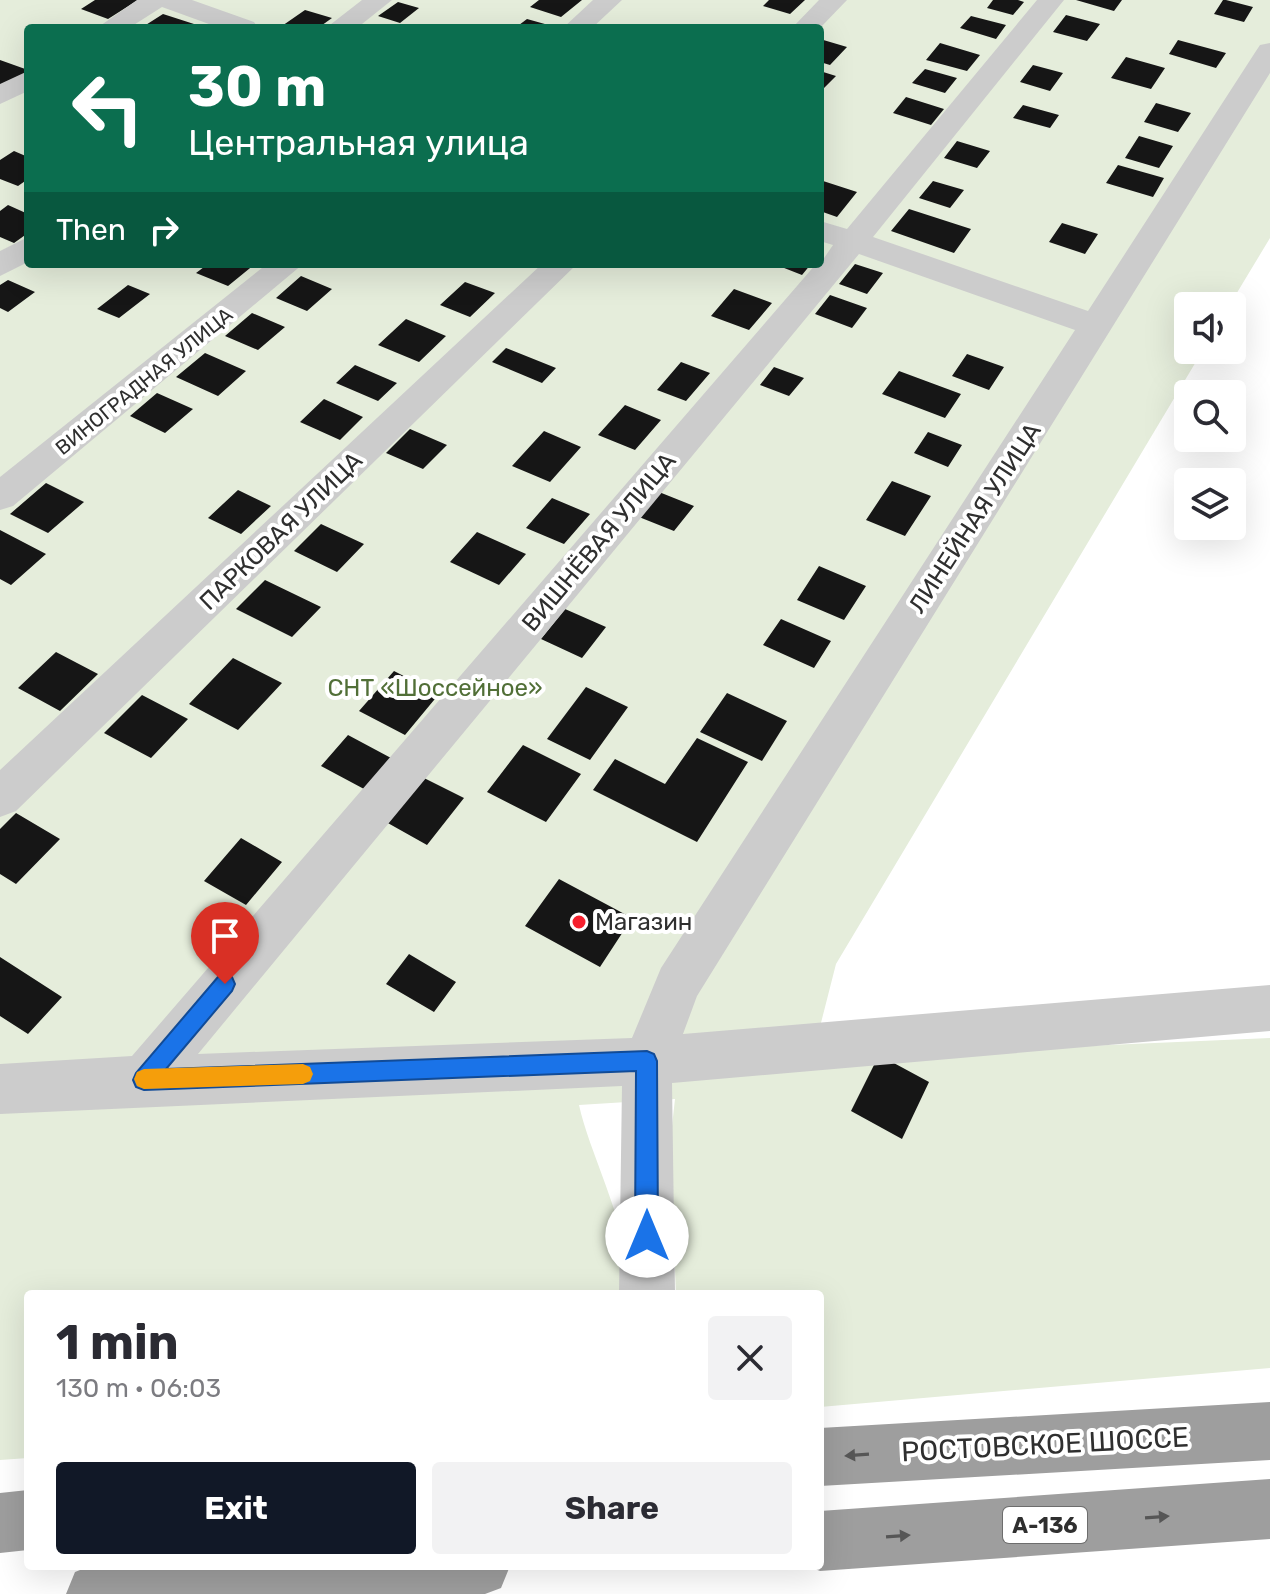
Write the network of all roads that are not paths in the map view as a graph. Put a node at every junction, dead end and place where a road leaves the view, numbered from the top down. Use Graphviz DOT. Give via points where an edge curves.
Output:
graph roads {
  1 [pos="155,0"];
  2 [pos="167,0"];
  3 [pos="379,0"];
  4 [pos="609,0"];
  5 [pos="834,0"];
  6 [pos="1051,0"];
  7 [pos="116,24"];
  8 [pos="234,24"];
  9 [pos="345,24"];
  10 [pos="581,24"];
  11 [pos="809,24"];
  12 [pos="1270,51"];
  13 [pos="24,81"];
  14 [pos="0,96"];
  15 [pos="837,236"];
  16 [pos="24,250"];
  17 [pos="824,252"];
  18 [pos="0,266"];
  19 [pos="282,268"];
  20 [pos="557,268"];
  21 [pos="811,268"];
  22 [pos="1098,326"];
  23 [pos="0,497"];
  24 [pos="0,798"];
  25 [pos="1270,1008"];
  26 [pos="647,1061"];
  27 [pos="144,1080"];
  28 [pos="0,1089"];
  29 [pos="647,1290"];
  30 [pos="1270,1431"];
  31 [pos="824,1457"];
  32 [pos="1270,1509"];
  33 [pos="24,1520"];
  34 [pos="0,1523"];
  35 [pos="824,1541"];
  36 [pos="424,1570"];
  37 [pos="97,1594"];
  1 -- 7 [label="street"];
  2 -- 8 [label="street"];
  3 -- 9 [label="street"];
  4 -- 10 [label="street"];
  5 -- 11 [label="street"];
  6 -- 15 [label="street, ВИШНЁВАЯ УЛИЦА"];
  12 -- 22 [label="street, ЛИНЕЙНАЯ УЛИЦА"];
  13 -- 14 [label="street"];
  15 -- 17 [label="street, ВИШНЁВАЯ УЛИЦА"];
  15 -- 22 [label="street"];
  16 -- 18 [label="street"];
  19 -- 23 [label="street, ВИНОГРАДНАЯ УЛИЦА"];
  20 -- 24 [label="street, ПАРКОВАЯ УЛИЦА"];
  21 -- 27 [label="street, ВИШНЁВАЯ УЛИЦА"];
  22 -- 26 [label="street, ЛИНЕЙНАЯ УЛИЦА" via="678,984"];
  25 -- 26 [label="street"];
  26 -- 27 [label="street"];
  26 -- 29 [label="street"];
  27 -- 28 [label="street"];
  30 -- 31 [label="highway, РОСТОВСКОЕ ШОССЕ, one-way"];
  35 -- 32 [label="highway, А-136, one-way"];
  33 -- 34 [label="highway"];
  36 -- 37 [label="highway"];
}
